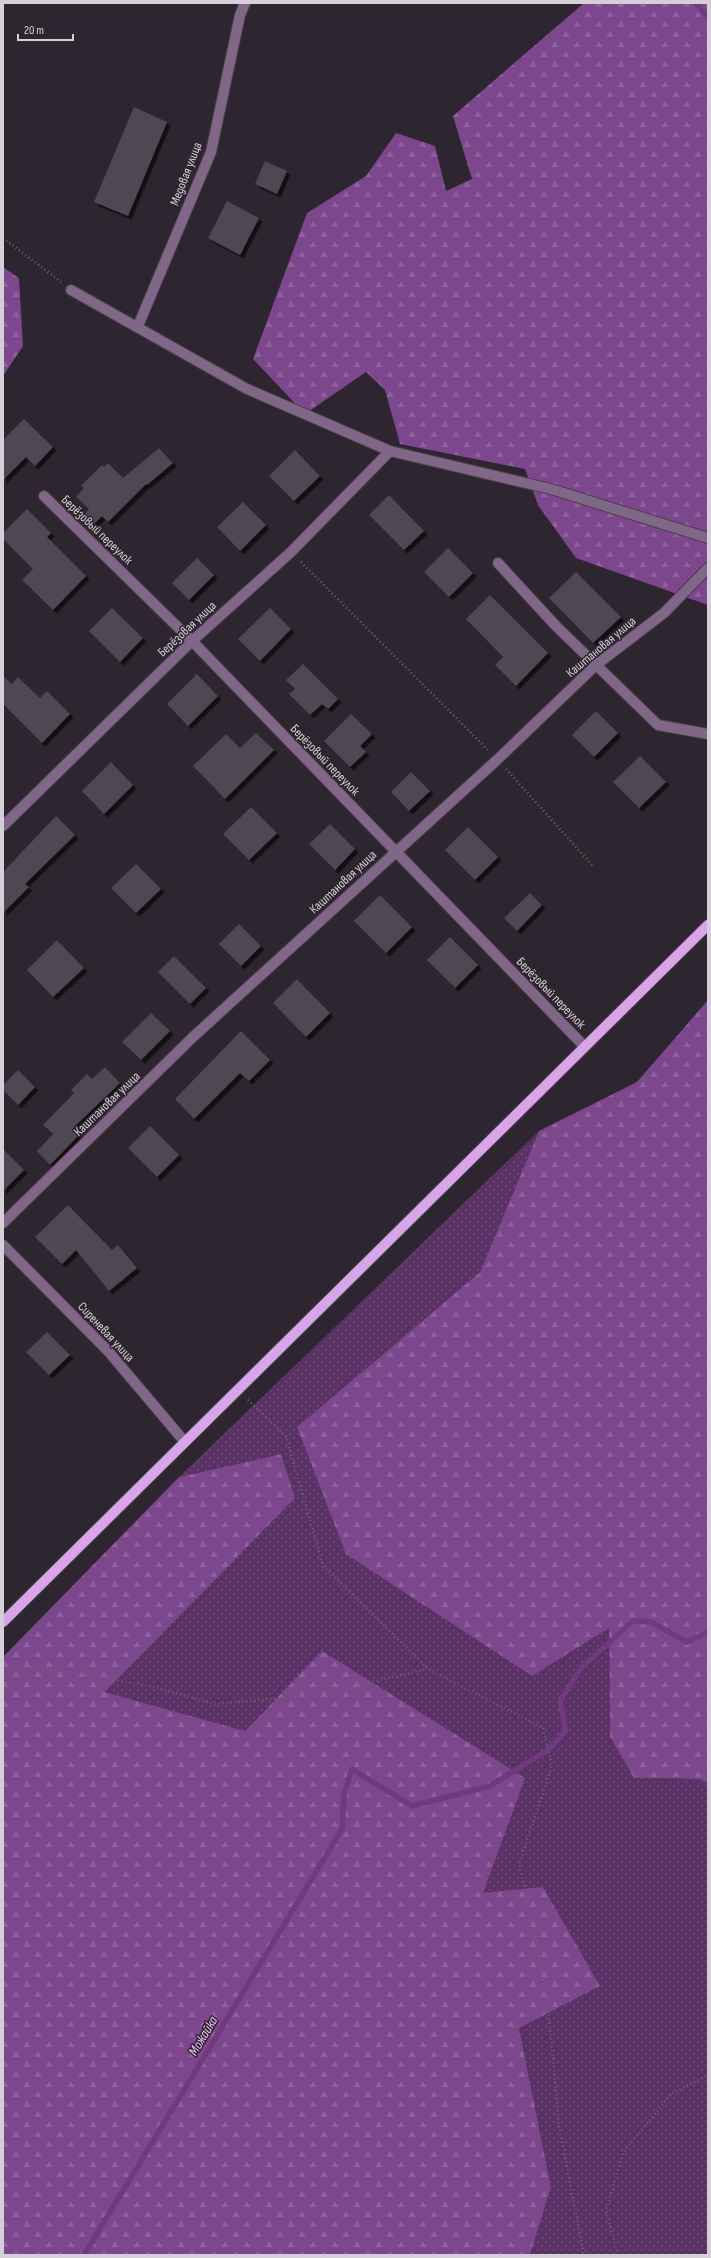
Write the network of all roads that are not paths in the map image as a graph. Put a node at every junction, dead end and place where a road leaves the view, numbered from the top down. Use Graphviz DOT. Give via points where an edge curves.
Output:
graph roads {
  1 [pos="245,3"];
  2 [pos="71,290"];
  3 [pos="138,326"];
  4 [pos="390,452"];
  5 [pos="44,496"];
  6 [pos="708,538"];
  7 [pos="498,563"];
  8 [pos="708,568"];
  9 [pos="192,642"];
  10 [pos="596,665"];
  11 [pos="708,734"];
  12 [pos="3,826"];
  13 [pos="396,851"];
  14 [pos="708,925"];
  15 [pos="584,1046"];
  16 [pos="3,1223"];
  17 [pos="3,1245"];
  18 [pos="184,1441"];
  19 [pos="3,1622"];
  1 -- 3 [label="street, Медовая улица" via="240,15 210,152"];
  2 -- 3 [label="street"];
  3 -- 4 [label="street" via="247,389"];
  4 -- 6 [label="street" via="551,490"];
  4 -- 9 [label="street, Берёзовая улица" via="291,552"];
  5 -- 9 [label="street, Берёзовый переулок"];
  7 -- 10 [label="street"];
  8 -- 10 [label="street, Каштановая улица" via="664,613"];
  9 -- 12 [label="street, Берёзовая улица"];
  9 -- 13 [label="street, Берёзовый переулок"];
  10 -- 11 [label="street" via="658,725"];
  10 -- 13 [label="street, Каштановая улица" via="498,759"];
  13 -- 15 [label="street, Берёзовый переулок"];
  13 -- 16 [label="street, Каштановая улица" via="193,1037"];
  14 -- 15 [label="main road"];
  15 -- 18 [label="main road"];
  17 -- 18 [label="street, Сиреневая улица" via="108,1351"];
  18 -- 19 [label="main road"];
}
